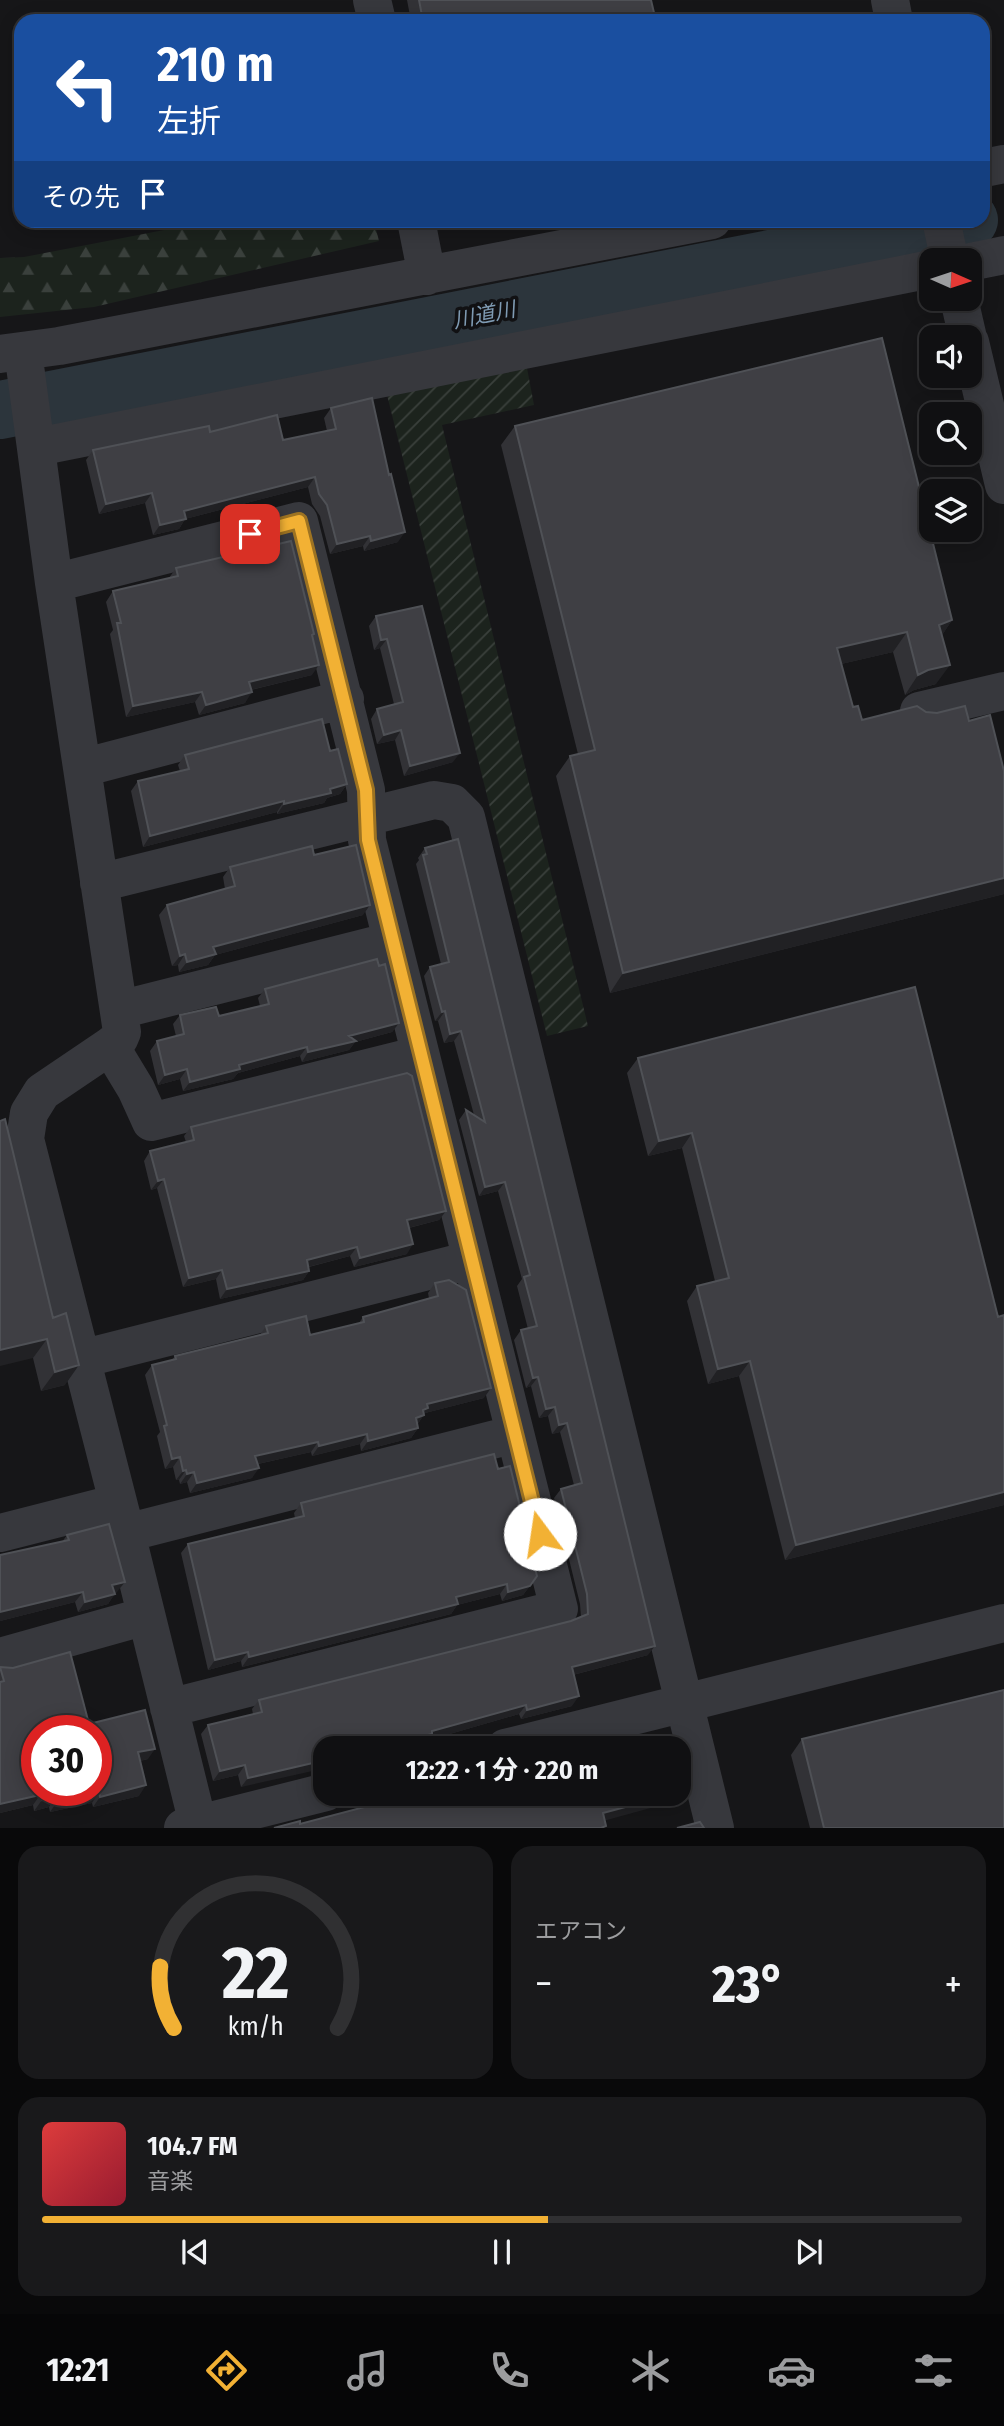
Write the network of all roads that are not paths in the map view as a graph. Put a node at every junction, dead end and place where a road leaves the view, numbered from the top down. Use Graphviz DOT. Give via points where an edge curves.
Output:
graph roads {
  1 [pos="418,228"];
  2 [pos="671,228"];
  3 [pos="943,228"];
  4 [pos="947,248"];
  5 [pos="1004,255"];
  6 [pos="982,258"];
  7 [pos="919,268"];
  8 [pos="427,276"];
  9 [pos="17,362"];
  10 [pos="981,388"];
  11 [pos="36,440"];
  12 [pos="1004,485"];
  13 [pos="54,583"];
  14 [pos="1004,691"];
  15 [pos="345,699"];
  16 [pos="919,711"];
  17 [pos="82,768"];
  18 [pos="366,816"];
  19 [pos="99,883"];
  20 [pos="392,941"];
  21 [pos="119,1010"];
  22 [pos="110,1046"];
  23 [pos="420,1055"];
  24 [pos="471,1260"];
  25 [pos="81,1359"];
  26 [pos="514,1434"];
  27 [pos="122,1518"];
  28 [pos="0,1533"];
  29 [pos="146,1616"];
  30 [pos="1004,1623"];
  31 [pos="0,1657"];
  32 [pos="685,1704"];
  33 [pos="169,1708"];
  34 [pos="554,1736"];
  35 [pos="313,1795"];
  36 [pos="193,1826"];
  37 [pos="715,1828"];
  1 -- 8 [label="street"];
  2 -- 8 [label="street"];
  3 -- 4 [label="street"];
  5 -- 6 [label="street"];
  7 -- 11 [label="street"];
  8 -- 9 [label="street"];
  9 -- 11 [label="street"];
  10 -- 12 [label="street"];
  11 -- 13 [label="street"];
  13 -- 15 [label="street" via="299,521"];
  13 -- 17 [label="street"];
  14 -- 16 [label="street"];
  15 -- 17 [label="street"];
  15 -- 18 [label="street" via="366,790"];
  17 -- 19 [label="street"];
  18 -- 19 [label="street"];
  18 -- 20 [label="street"];
  18 -- 32 [label="street" via="434,800 452,803 466,817"];
  19 -- 21 [label="street"];
  20 -- 21 [label="street"];
  20 -- 23 [label="street"];
  21 -- 22 [label="street" via="122,1032"];
  22 -- 23 [label="street" via="151,1122"];
  22 -- 25 [label="street" via="42,1092 25,1130 26,1150"];
  23 -- 24 [label="street"];
  24 -- 25 [label="street"];
  24 -- 26 [label="street"];
  25 -- 27 [label="street"];
  26 -- 27 [label="street"];
  26 -- 33 [label="street" via="558,1609"];
  27 -- 28 [label="street"];
  27 -- 29 [label="street"];
  29 -- 31 [label="street"];
  29 -- 33 [label="street"];
  30 -- 32 [label="street"];
  32 -- 34 [label="street"];
  32 -- 37 [label="street"];
  33 -- 36 [label="street"];
  35 -- 36 [label="street"];
}
